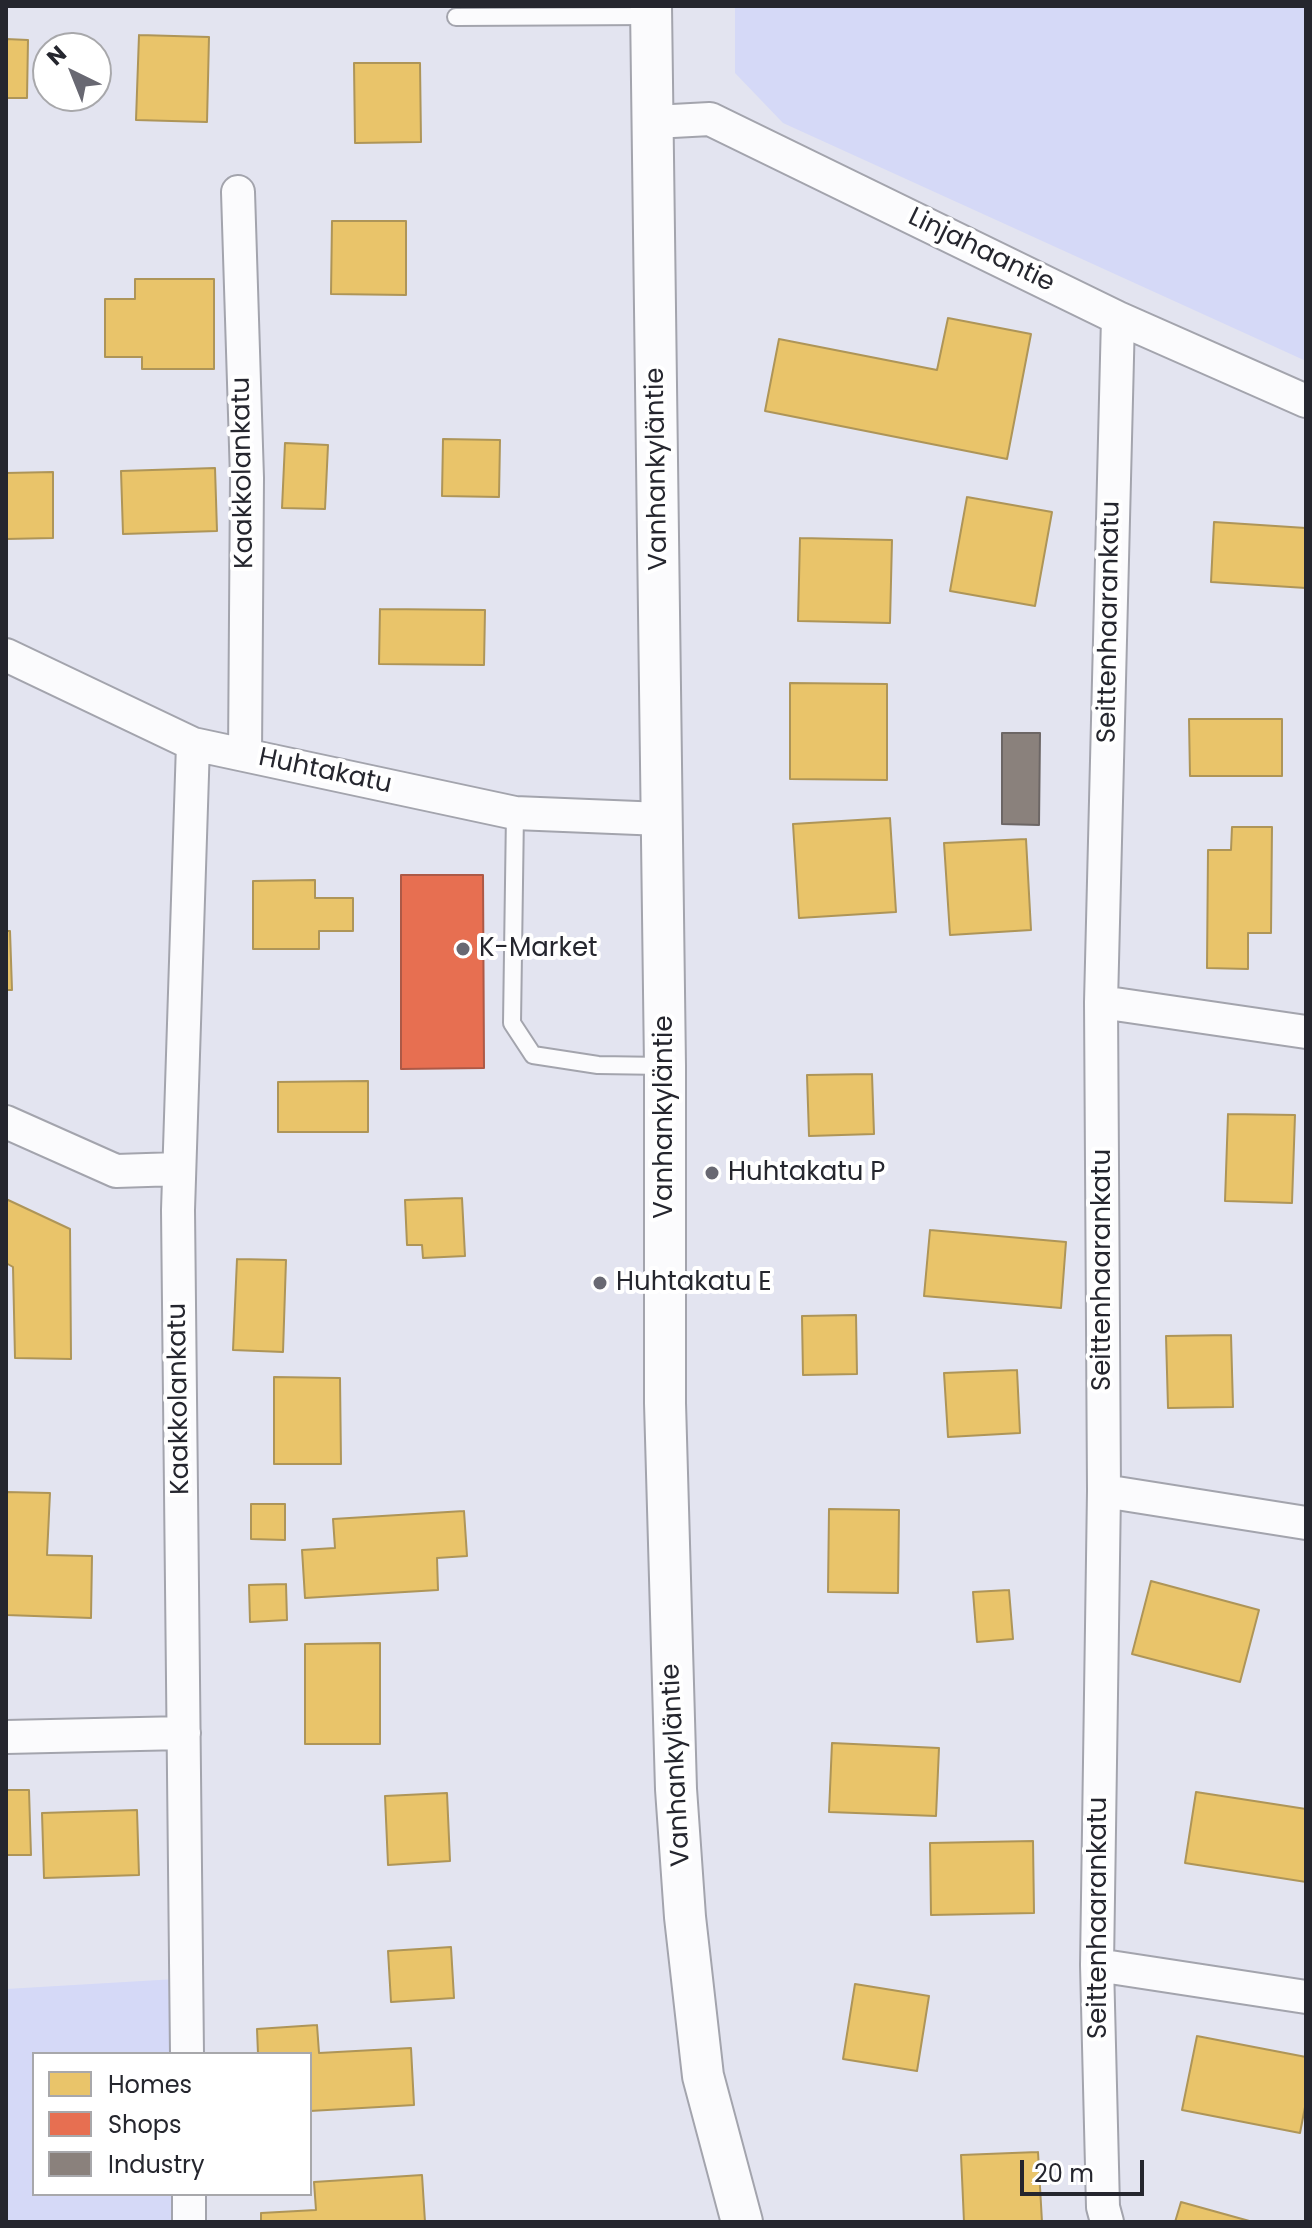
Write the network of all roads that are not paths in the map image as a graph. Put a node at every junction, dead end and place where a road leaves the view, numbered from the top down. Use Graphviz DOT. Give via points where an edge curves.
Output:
graph roads {
  1 [pos="651,11"];
  2 [pos="456,17"];
  3 [pos="654,122"];
  4 [pos="238,192"];
  5 [pos="1118,318"];
  6 [pos="1306,401"];
  7 [pos="6,655"];
  8 [pos="193,744"];
  9 [pos="245,755"];
  10 [pos="515,813"];
  11 [pos="662,819"];
  12 [pos="1101,1002"];
  13 [pos="1306,1032"];
  14 [pos="665,1066"];
  15 [pos="6,1122"];
  16 [pos="178,1169"];
  17 [pos="1104,1491"];
  18 [pos="1306,1523"];
  19 [pos="184,1733"];
  20 [pos="6,1737"];
  21 [pos="1097,1965"];
  22 [pos="1306,1997"];
  23 [pos="187,2052"];
  24 [pos="189,2196"];
  25 [pos="189,2222"];
  26 [pos="742,2222"];
  27 [pos="1107,2222"];
  1 -- 2 [label="lane"];
  1 -- 3 [label="street, Vanhankyläntie"];
  3 -- 5 [label="street, Linjahaantie" via="710,119"];
  3 -- 11 [label="street, Vanhankyläntie"];
  4 -- 9 [label="street, Kaakkolankatu" via="247,478"];
  5 -- 6 [label="street, Linjahaantie"];
  5 -- 12 [label="street, Seittenhaarankatu"];
  7 -- 8 [label="street, Huhtakatu"];
  8 -- 9 [label="street, Huhtakatu"];
  8 -- 16 [label="street, Kaakkolankatu"];
  9 -- 10 [label="street, Huhtakatu"];
  10 -- 11 [label="street, Huhtakatu"];
  10 -- 14 [label="lane" via="512,1023 533,1055 598,1065"];
  11 -- 14 [label="street, Vanhankyläntie"];
  12 -- 13 [label="street"];
  12 -- 17 [label="street, Seittenhaarankatu"];
  14 -- 26 [label="street, Vanhankyläntie" via="665,1403 676,1789 703,2076"];
  15 -- 16 [label="street" via="116,1171"];
  16 -- 19 [label="street, Kaakkolankatu"];
  17 -- 18 [label="street"];
  17 -- 21 [label="street, Seittenhaarankatu"];
  19 -- 20 [label="street"];
  19 -- 23 [label="street, Kaakkolankatu"];
  21 -- 22 [label="street"];
  21 -- 27 [label="street, Seittenhaarankatu"];
  24 -- 25 [label="street"];
}
